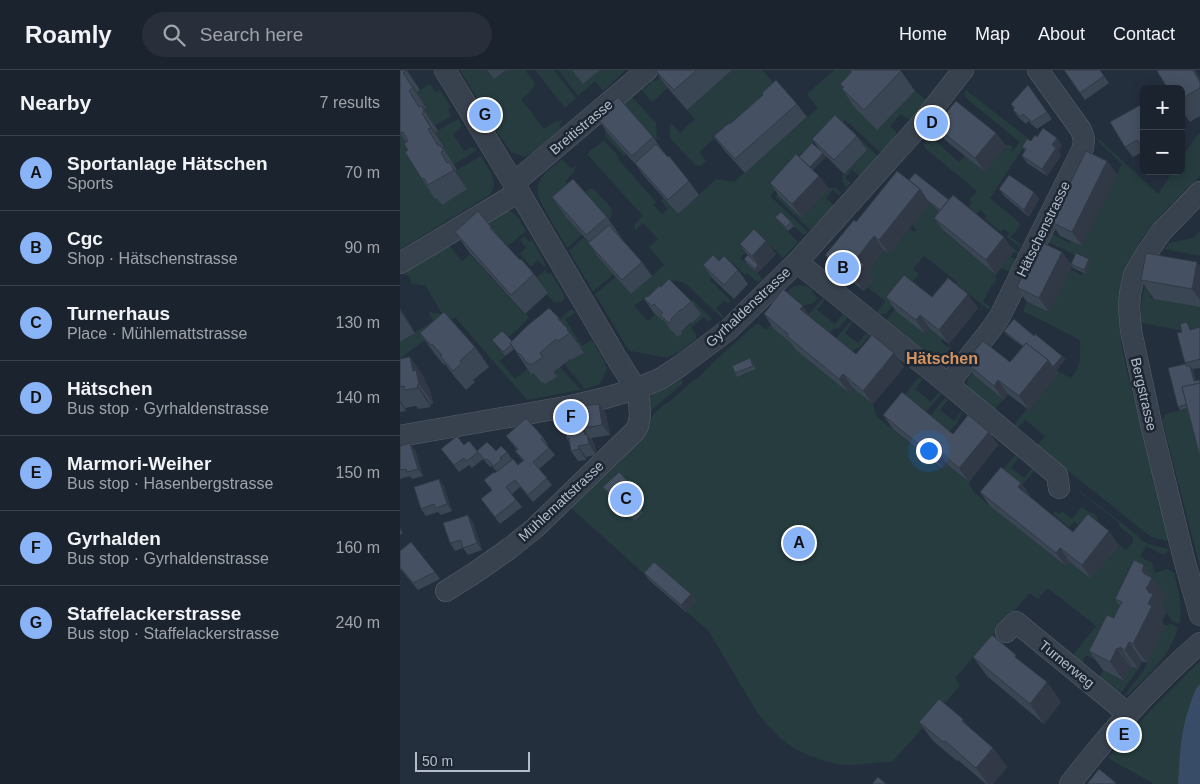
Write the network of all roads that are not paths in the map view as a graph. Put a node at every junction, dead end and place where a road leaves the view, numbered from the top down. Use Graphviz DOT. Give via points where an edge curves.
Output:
graph roads {
  1 [pos="444,70"];
  2 [pos="647,70"];
  3 [pos="963,70"];
  4 [pos="1038,70"];
  5 [pos="517,188"];
  6 [pos="1200,192"];
  7 [pos="797,262"];
  8 [pos="400,263"];
  9 [pos="948,384"];
  10 [pos="636,388"];
  11 [pos="400,436"];
  12 [pos="1059,488"];
  13 [pos="446,591"];
  14 [pos="1200,615"];
  15 [pos="1006,632"];
  16 [pos="1200,643"];
  17 [pos="1128,714"];
  18 [pos="1070,784"];
  1 -- 5 [label="street"];
  2 -- 5 [label="street, Breitistrasse"];
  3 -- 7 [label="street, Gyrhaldenstrasse" via="927,117"];
  4 -- 9 [label="street, Hätschenstrasse" via="1081,130 1083,148 1000,316"];
  5 -- 8 [label="street, Breitistrasse"];
  5 -- 10 [label="street"];
  6 -- 14 [label="street, Bergstrasse" via="1162,231 1146,254 1134,275 1129,307 1130,331 1152,428"];
  7 -- 9 [label="street"];
  7 -- 10 [label="street, Gyrhaldenstrasse" via="702,351 660,379"];
  9 -- 12 [label="street" via="1057,476"];
  10 -- 11 [label="street, Gyrhaldenstrasse" via="571,406"];
  10 -- 13 [label="street, Mühlemattstrasse" via="640,416 635,431 535,528"];
  15 -- 17 [label="street, Turnerweg" via="1016,622"];
  16 -- 17 [label="street"];
  17 -- 18 [label="street"];
}
